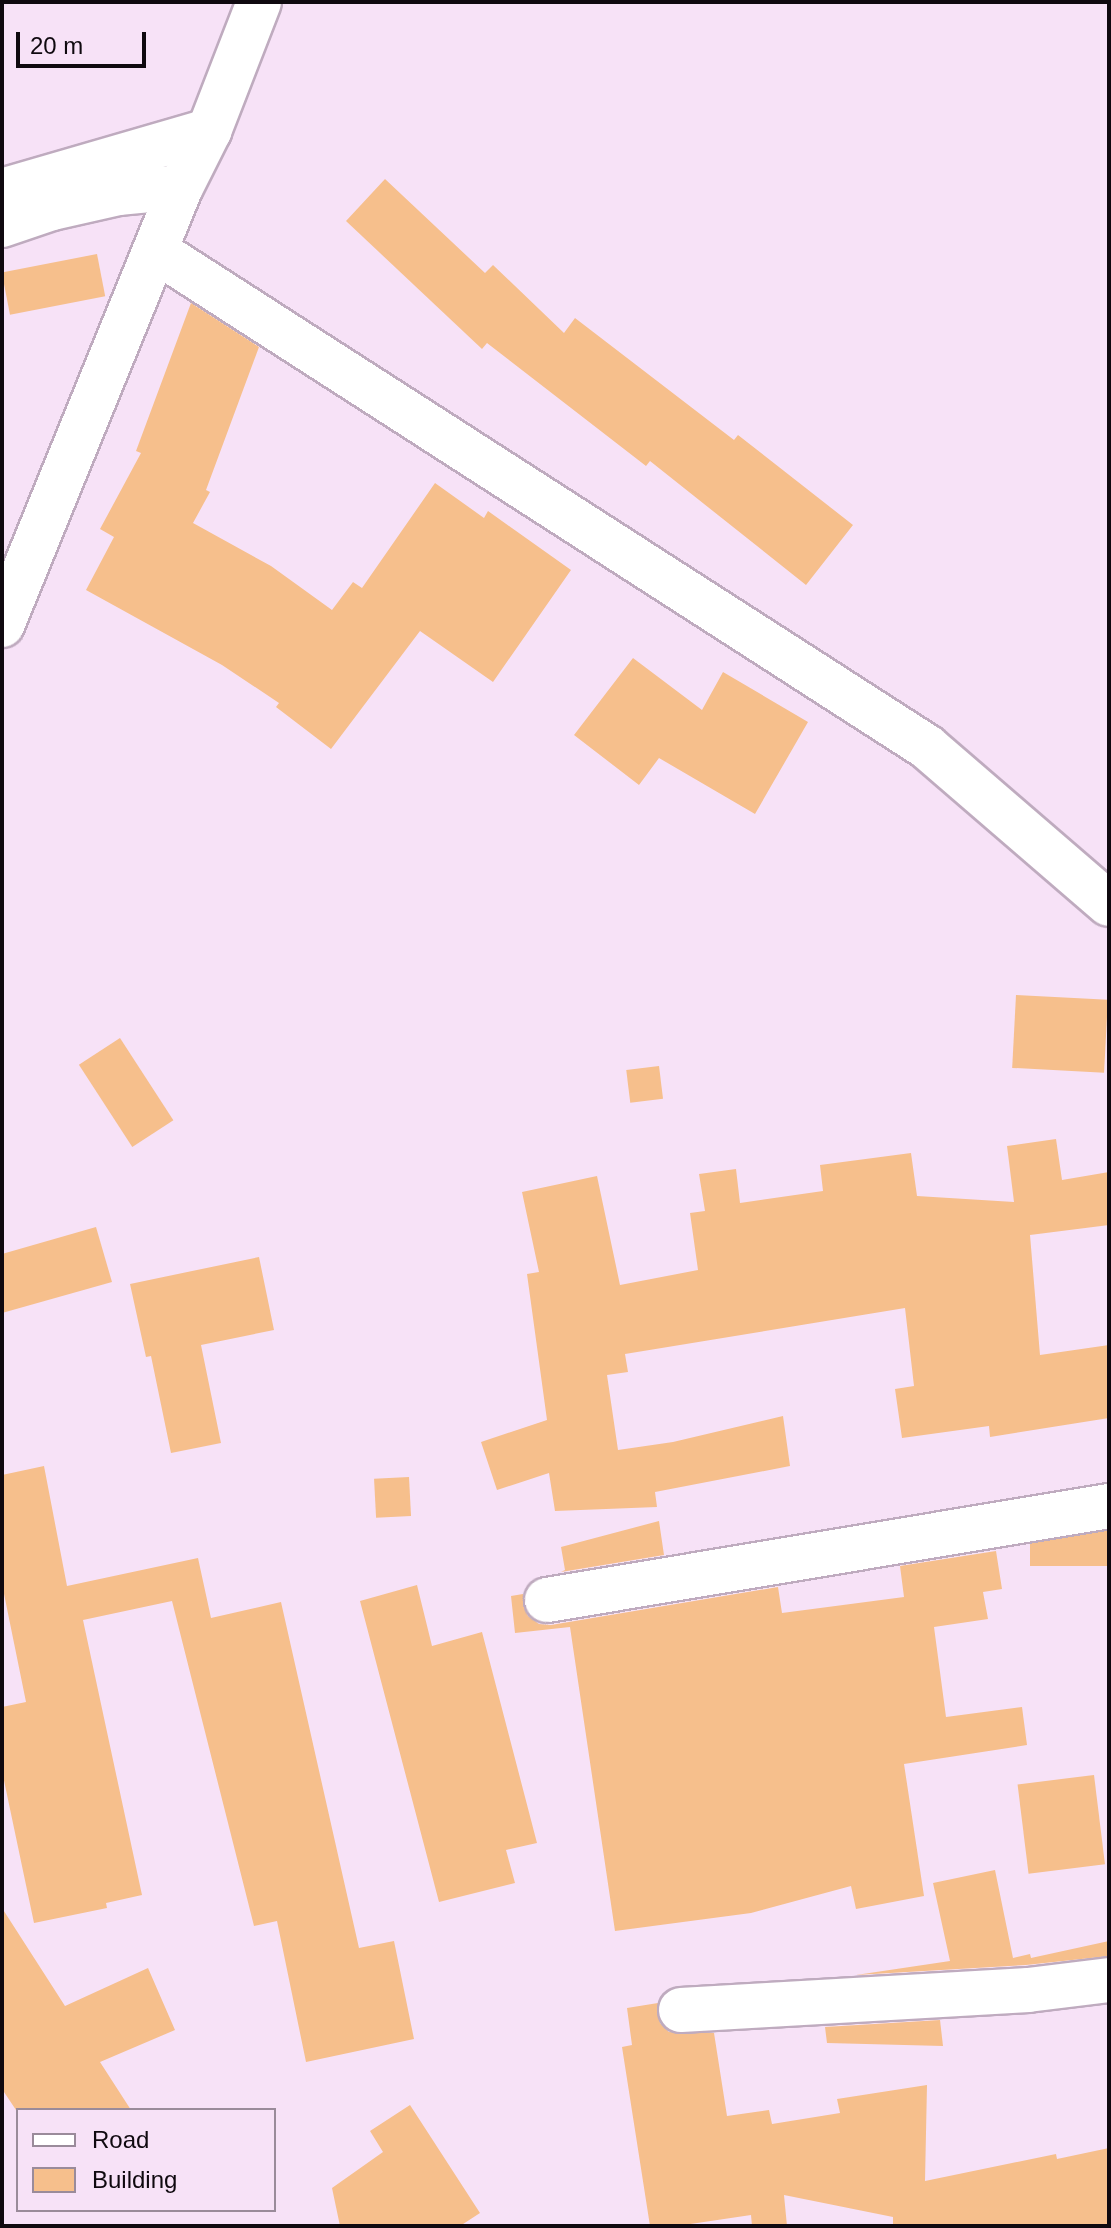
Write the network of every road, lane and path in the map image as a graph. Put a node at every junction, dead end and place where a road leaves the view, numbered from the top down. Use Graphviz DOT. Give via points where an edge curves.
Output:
graph roads {
  1 [pos="259,2"];
  2 [pos="209,131"];
  3 [pos="181,187"];
  4 [pos="2,191"];
  5 [pos="2,225"];
  6 [pos="156,251"];
  7 [pos="2,625"];
  8 [pos="1109,904"];
  9 [pos="1109,1506"];
  10 [pos="547,1600"];
  11 [pos="1109,1980"];
  12 [pos="681,2010"];
  1 -- 2 [label="street"];
  2 -- 3 [label="street"];
  2 -- 4 [label="street"];
  3 -- 5 [label="street" via="118,193"];
  3 -- 6 [label="street"];
  6 -- 7 [label="street"];
  6 -- 8 [label="street" via="927,747"];
  9 -- 10 [label="street"];
  11 -- 12 [label="street" via="1028,1990"];
}
